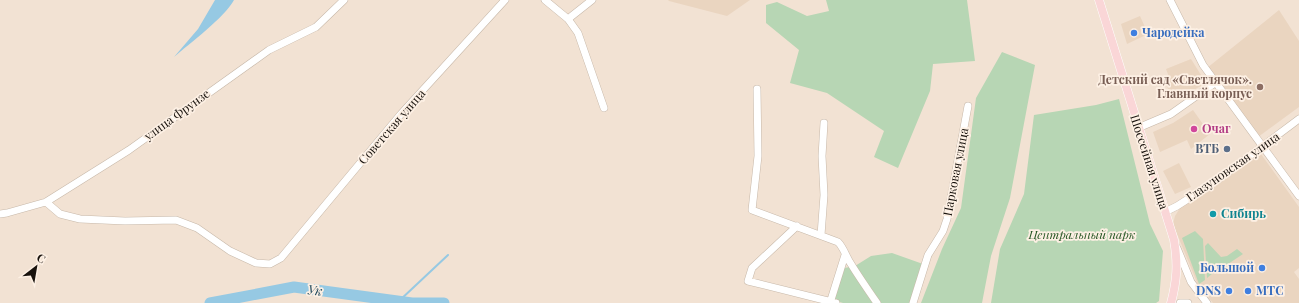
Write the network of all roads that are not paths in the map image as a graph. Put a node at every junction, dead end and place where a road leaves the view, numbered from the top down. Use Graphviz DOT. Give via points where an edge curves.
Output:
graph roads {
  1 [pos="344,0"];
  2 [pos="505,0"];
  3 [pos="545,0"];
  4 [pos="592,0"];
  5 [pos="1098,0"];
  6 [pos="1170,0"];
  7 [pos="568,19"];
  8 [pos="1215,83"];
  9 [pos="757,89"];
  10 [pos="968,106"];
  11 [pos="604,108"];
  12 [pos="1299,119"];
  13 [pos="824,123"];
  14 [pos="1138,128"];
  15 [pos="1262,146"];
  16 [pos="1299,196"];
  17 [pos="46,202"];
  18 [pos="1165,212"];
  19 [pos="0,214"];
  20 [pos="798,226"];
  21 [pos="821,235"];
  22 [pos="1174,240"];
  23 [pos="845,255"];
  24 [pos="832,303"];
  25 [pos="877,303"];
  26 [pos="913,303"];
  27 [pos="1171,303"];
  28 [pos="1180,303"];
  29 [pos="1188,303"];
  30 [pos="1207,303"];
  1 -- 17 [label="street, улица Фрунзе" via="316,27 269,50 129,150"];
  2 -- 17 [label="street, Советская улица" via="401,114 282,258 270,264 256,263 230,252 197,228 176,220 80,219 60,214"];
  3 -- 7 [label="street"];
  4 -- 7 [label="street"];
  5 -- 14 [label="main road, Шоссейная улица"];
  6 -- 8 [label="street"];
  7 -- 11 [label="street" via="578,33"];
  8 -- 14 [label="street" via="1171,114"];
  8 -- 15 [label="street"];
  9 -- 20 [label="street" via="758,156 752,210"];
  10 -- 26 [label="street, Парковая улица" via="947,219 928,256"];
  12 -- 15 [label="street, Глазуновская улица"];
  13 -- 21 [label="street"];
  14 -- 18 [label="main road, Шоссейная улица"];
  15 -- 16 [label="street"];
  15 -- 18 [label="street, Глазуновская улица" via="1216,181"];
  17 -- 19 [label="street, улица Фрунзе"];
  18 -- 22 [label="main road, Шоссейная улица"];
  20 -- 21 [label="street"];
  20 -- 24 [label="street" via="752,268 748,281"];
  21 -- 23 [label="street" via="838,242"];
  22 -- 27 [label="main road, Шоссейная улица" via="1177,268"];
  22 -- 30 [label="street" via="1192,282"];
  23 -- 24 [label="street"];
  23 -- 25 [label="street"];
  28 -- 29 [label="street"];
}
